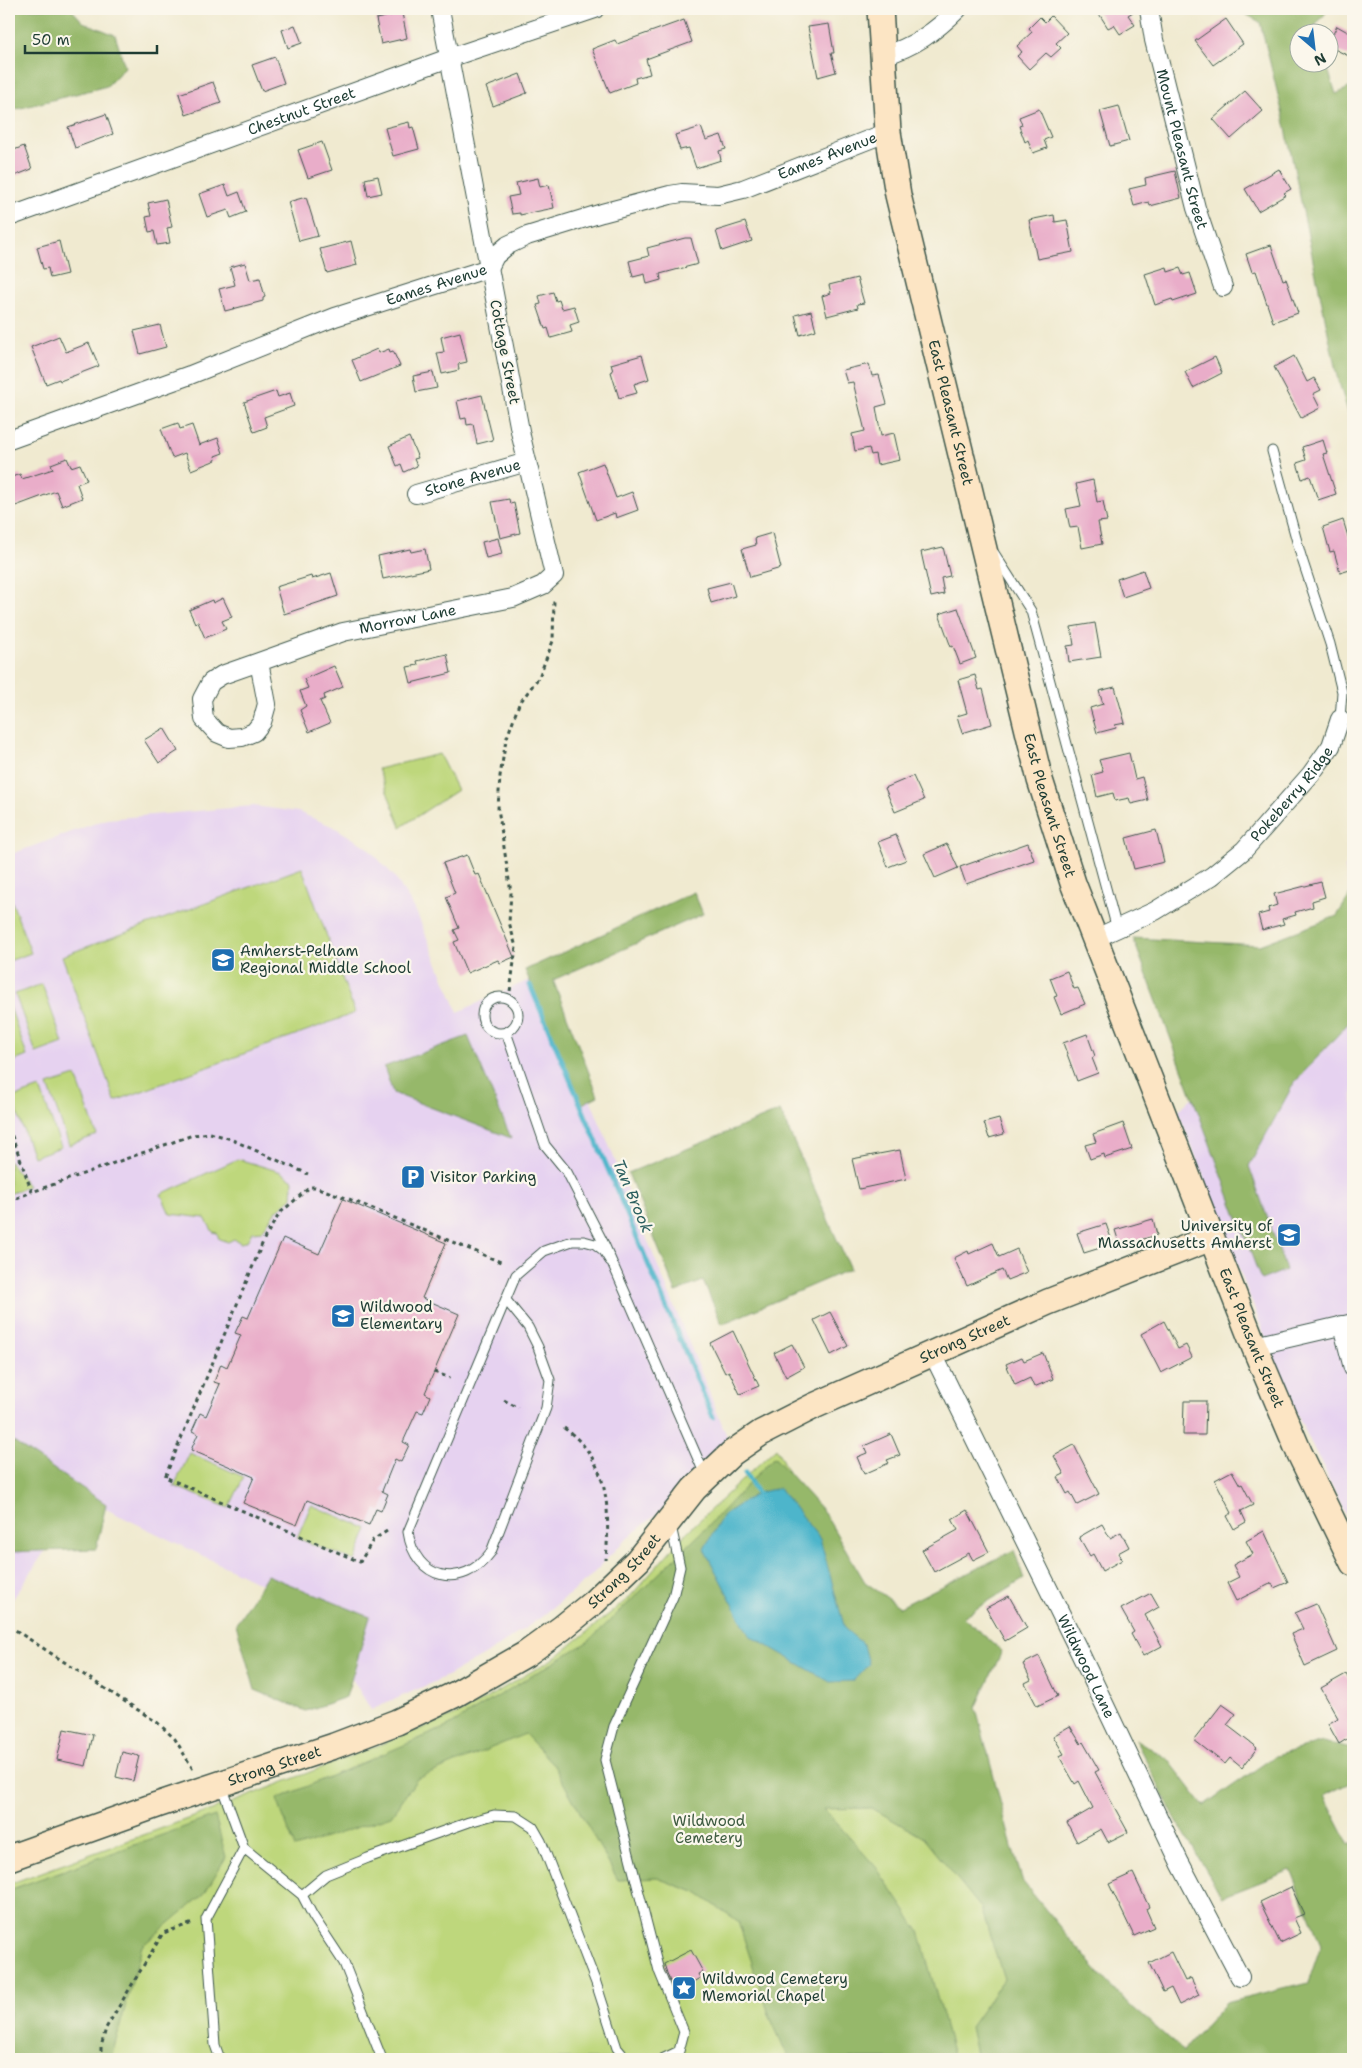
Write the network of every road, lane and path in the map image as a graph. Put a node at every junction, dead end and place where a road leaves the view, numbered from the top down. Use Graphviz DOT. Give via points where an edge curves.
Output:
graph roads {
  1 [pos="440,9"];
  2 [pos="595,9"];
  3 [pos="880,9"];
  4 [pos="958,9"];
  5 [pos="1149,9"];
  6 [pos="883,56"];
  7 [pos="450,58"];
  8 [pos="888,132"];
  9 [pos="9,217"];
  10 [pos="489,268"];
  11 [pos="1223,287"];
  12 [pos="9,440"];
  13 [pos="1272,451"];
  14 [pos="527,462"];
  15 [pos="416,494"];
  16 [pos="981,537"];
  17 [pos="554,575"];
  18 [pos="259,662"];
  19 [pos="1340,719"];
  20 [pos="1105,934"];
  21 [pos="510,1000"];
  22 [pos="506,1032"];
  23 [pos="9,1128"];
  24 [pos="308,1174"];
  25 [pos="32,1192"];
  26 [pos="9,1201"];
  27 [pos="1211,1238"];
  28 [pos="610,1262"];
  29 [pos="503,1263"];
  30 [pos="506,1300"];
  31 [pos="1348,1324"];
  32 [pos="1254,1346"];
  33 [pos="933,1354"];
  34 [pos="1353,1368"];
  35 [pos="434,1372"];
  36 [pos="450,1378"];
  37 [pos="504,1400"];
  38 [pos="518,1408"];
  39 [pos="564,1428"];
  40 [pos="706,1478"];
  41 [pos="670,1520"];
  42 [pos="388,1531"];
  43 [pos="1353,1563"];
  44 [pos="606,1565"];
  45 [pos="9,1626"];
  46 [pos="196,1772"];
  47 [pos="220,1784"];
  48 [pos="244,1848"];
  49 [pos="9,1858"];
  50 [pos="302,1896"];
  51 [pos="206,1920"];
  52 [pos="1240,1977"];
  53 [pos="678,2055"];
  54 [pos="100,2059"];
  55 [pos="220,2059"];
  56 [pos="382,2059"];
  57 [pos="626,2059"];
  58 [pos="662,2059"];
  1 -- 7 [label="street, Cottage Street"];
  2 -- 7 [label="street, Chestnut Street"];
  3 -- 6 [label="main road, East Pleasant Street"];
  4 -- 6 [label="street" via="921,40"];
  5 -- 11 [label="street, Mount Pleasant Street" via="1196,208"];
  6 -- 8 [label="main road, East Pleasant Street"];
  7 -- 9 [label="street, Chestnut Street"];
  7 -- 10 [label="street, Cottage Street"];
  8 -- 10 [label="street, Eames Avenue" via="743,189 718,195 670,195 527,236 508,245 495,256"];
  8 -- 16 [label="main road, East Pleasant Street" via="898,195"];
  10 -- 12 [label="street, Eames Avenue" via="335,317 190,375"];
  10 -- 14 [label="street, Cottage Street"];
  13 -- 19 [label="lane, Pokeberry Ridge" via="1330,644 1342,692"];
  14 -- 15 [label="street, Stone Avenue"];
  14 -- 17 [label="street, Cottage Street"];
  16 -- 20 [label="main road, East Pleasant Street" via="1040,780 1073,883"];
  16 -- 20 [label="lane" via="1031,611"];
  17 -- 18 [label="street, Morrow Lane" via="543,585 513,598 358,628"];
  17 -- 21 [label="path" via="553,641 540,677 519,704 506,740 500,776 498,808 511,893 509,922 516,947"];
  18 -- 18 [label="street, Morrow Lane" via="267,704 262,722 254,732 242,737 229,738 217,733 207,724 202,713 202,699 207,688 222,675"];
  19 -- 20 [label="street, Pokeberry Ridge" via="1331,746 1311,774 1244,850 1212,876 1155,912"];
  20 -- 27 [label="main road, East Pleasant Street"];
  21 -- 22 [label="lane" via="517,1008 517,1020"];
  21 -- 22 [label="lane" via="493,998 482,1012 488,1029"];
  22 -- 28 [label="lane" via="545,1145 567,1172"];
  23 -- 25 [label="path"];
  24 -- 25 [label="path" via="210,1133 193,1135"];
  25 -- 26 [label="path"];
  27 -- 32 [label="main road, East Pleasant Street"];
  27 -- 33 [label="main road, Strong Street" via="1048,1302"];
  28 -- 30 [label="lane" via="600,1248 584,1241 572,1241 544,1251 516,1276"];
  28 -- 40 [label="lane"];
  29 -- 42 [label="path" via="349,1199 310,1187 280,1213 265,1237 164,1477 360,1562 373,1540"];
  30 -- 30 [label="lane" via="408,1532 410,1546 417,1559 441,1575 456,1576 470,1572 482,1564 490,1552 546,1408 550,1380 538,1347 528,1327"];
  31 -- 32 [label="street"];
  31 -- 34 [label="street"];
  32 -- 43 [label="main road, East Pleasant Street" via="1299,1452"];
  33 -- 40 [label="main road, Strong Street" via="772,1427 732,1453"];
  33 -- 52 [label="street, Wildwood Lane" via="1180,1864"];
  35 -- 36 [label="path"];
  37 -- 38 [label="path"];
  39 -- 44 [label="path" via="589,1452 599,1472 609,1523"];
  40 -- 41 [label="main road, Strong Street"];
  41 -- 47 [label="main road, Strong Street" via="638,1560 594,1602 546,1641 498,1671 381,1728"];
  41 -- 53 [label="lane" via="680,1567 673,1597 614,1726 605,1760 659,1971 684,2032"];
  45 -- 46 [label="path" via="158,1723 174,1739"];
  47 -- 48 [label="lane"];
  47 -- 49 [label="main road, Strong Street"];
  48 -- 50 [label="lane"];
  48 -- 51 [label="lane"];
  50 -- 56 [label="lane" via="344,1964"];
  50 -- 57 [label="lane" via="326,1875 368,1858 469,1822 494,1815 516,1816 533,1827 541,1841 596,1983 617,2048"];
  51 -- 54 [label="path" via="163,1932 106,2028"];
  51 -- 55 [label="lane" via="215,2046"];
  53 -- 58 [label="lane"];
}
